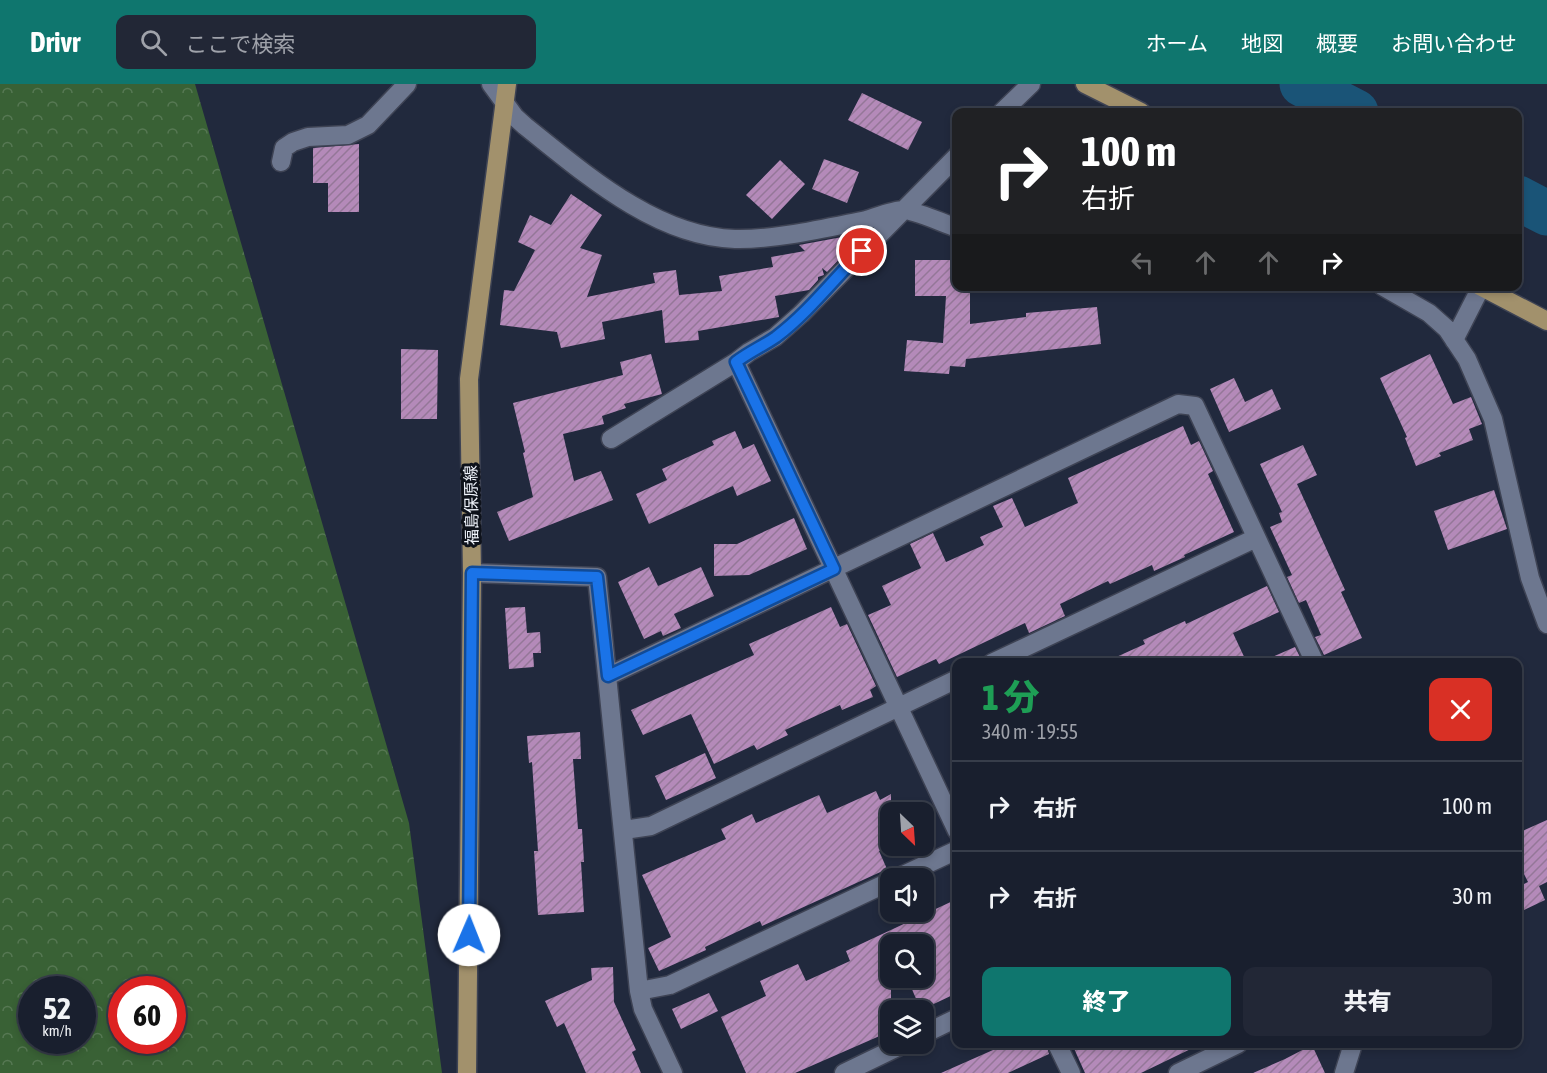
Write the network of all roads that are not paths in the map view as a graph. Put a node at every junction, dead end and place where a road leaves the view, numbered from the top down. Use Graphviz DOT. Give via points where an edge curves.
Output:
graph roads {
  1 [pos="407,84"];
  2 [pos="492,84"];
  3 [pos="1031,84"];
  4 [pos="1085,84"];
  5 [pos="506,92"];
  6 [pos="1006,108"];
  7 [pos="1133,108"];
  8 [pos="952,161"];
  9 [pos="281,162"];
  10 [pos="903,209"];
  11 [pos="952,226"];
  12 [pos="1391,291"];
  13 [pos="1478,291"];
  14 [pos="1488,291"];
  15 [pos="1547,321"];
  16 [pos="1454,340"];
  17 [pos="736,362"];
  18 [pos="611,439"];
  19 [pos="1256,538"];
  20 [pos="834,569"];
  21 [pos="472,573"];
  22 [pos="1547,624"];
  23 [pos="1003,658"];
  24 [pos="1313,658"];
  25 [pos="608,676"];
  26 [pos="952,681"];
  27 [pos="899,707"];
  28 [pos="952,820"];
  29 [pos="624,830"];
  30 [pos="952,852"];
  31 [pos="919,868"];
  32 [pos="880,886"];
  33 [pos="639,991"];
  34 [pos="952,1020"];
  35 [pos="934,1029"];
  36 [pos="1059,1048"];
  37 [pos="1230,1048"];
  38 [pos="1352,1048"];
  39 [pos="883,1054"];
  40 [pos="467,1073"];
  41 [pos="673,1073"];
  42 [pos="844,1073"];
  43 [pos="1071,1073"];
  44 [pos="1178,1073"];
  45 [pos="1344,1073"];
  1 -- 9 [label="street" via="368,125 348,135 308,137 293,142 284,148"];
  2 -- 5 [label="street"];
  3 -- 6 [label="street"];
  4 -- 7 [label="main road"];
  5 -- 10 [label="street" via="515,117 622,199 643,212 701,235 766,237"];
  5 -- 21 [label="main road, 福島保原線" via="469,379"];
  8 -- 10 [label="street"];
  10 -- 11 [label="street"];
  10 -- 17 [label="street" via="776,337"];
  12 -- 16 [label="street" via="1429,313"];
  13 -- 16 [label="street"];
  14 -- 15 [label="main road"];
  16 -- 22 [label="street" via="1467,359 1493,419 1530,578"];
  17 -- 18 [label="street"];
  17 -- 20 [label="street"];
  19 -- 20 [label="street" via="1195,406 1178,404"];
  19 -- 23 [label="street"];
  19 -- 24 [label="street"];
  20 -- 25 [label="street"];
  20 -- 27 [label="street"];
  21 -- 25 [label="street" via="597,577"];
  21 -- 40 [label="main road, 福島保原線"];
  25 -- 29 [label="street"];
  26 -- 27 [label="street"];
  27 -- 28 [label="street"];
  27 -- 29 [label="street" via="651,826"];
  29 -- 33 [label="street"];
  30 -- 31 [label="street"];
  32 -- 33 [label="street" via="670,985"];
  33 -- 41 [label="street"];
  34 -- 35 [label="street"];
  36 -- 43 [label="street"];
  37 -- 44 [label="street"];
  38 -- 45 [label="street"];
  39 -- 42 [label="street"];
}
